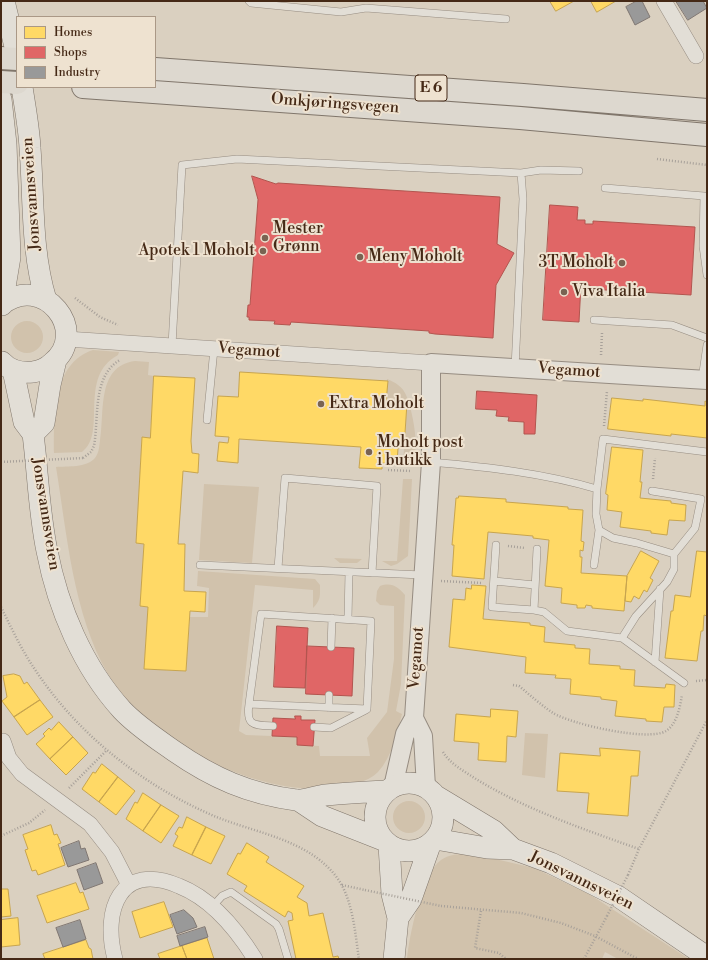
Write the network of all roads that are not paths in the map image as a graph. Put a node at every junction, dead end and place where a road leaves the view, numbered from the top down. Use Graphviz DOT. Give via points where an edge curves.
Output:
graph roads {
  1 [pos="4,1"];
  2 [pos="249,1"];
  3 [pos="664,1"];
  4 [pos="506,19"];
  5 [pos="16,51"];
  6 [pos="696,56"];
  7 [pos="1,58"];
  8 [pos="16,59"];
  9 [pos="156,69"];
  10 [pos="1,82"];
  11 [pos="16,83"];
  12 [pos="22,88"];
  13 [pos="97,88"];
  14 [pos="1,99"];
  15 [pos="707,110"];
  16 [pos="707,135"];
  17 [pos="579,171"];
  18 [pos="521,173"];
  19 [pos="605,188"];
  20 [pos="706,196"];
  21 [pos="707,275"];
  22 [pos="46,300"];
  23 [pos="1,305"];
  24 [pos="594,320"];
  25 [pos="707,338"];
  26 [pos="66,339"];
  27 [pos="172,345"];
  28 [pos="707,345"];
  29 [pos="214,349"];
  30 [pos="56,360"];
  31 [pos="431,364"];
  32 [pos="7,366"];
  33 [pos="515,368"];
  34 [pos="704,380"];
  35 [pos="208,420"];
  36 [pos="33,434"];
  37 [pos="707,452"];
  38 [pos="424,467"];
  39 [pos="597,489"];
  40 [pos="652,491"];
  41 [pos="704,499"];
  42 [pos="599,530"];
  43 [pos="496,545"];
  44 [pos="537,549"];
  45 [pos="674,554"];
  46 [pos="200,565"];
  47 [pos="594,565"];
  48 [pos="278,568"];
  49 [pos="349,572"];
  50 [pos="372,573"];
  51 [pos="430,578"];
  52 [pos="493,585"];
  53 [pos="535,585"];
  54 [pos="660,589"];
  55 [pos="534,610"];
  56 [pos="332,618"];
  57 [pos="348,620"];
  58 [pos="622,638"];
  59 [pos="330,647"];
  60 [pos="656,662"];
  61 [pos="684,683"];
  62 [pos="329,695"];
  63 [pos="249,704"];
  64 [pos="329,708"];
  65 [pos="367,709"];
  66 [pos="414,718"];
  67 [pos="272,726"];
  68 [pos="314,727"];
  69 [pos="3,741"];
  70 [pos="389,789"];
  71 [pos="431,791"];
  72 [pos="298,800"];
  73 [pos="433,842"];
  74 [pos="386,843"];
  75 [pos="513,849"];
  76 [pos="130,885"];
  77 [pos="211,907"];
  78 [pos="398,918"];
  79 [pos="707,957"];
  80 [pos="115,959"];
  81 [pos="256,959"];
  82 [pos="288,959"];
  83 [pos="394,959"];
  1 -- 5 [label="main road"];
  2 -- 4 [label="lane" via="341,12 366,8"];
  3 -- 6 [label="street"];
  7 -- 8 [label="highway"];
  9 -- 15 [label="highway, Omkjøringsvegen / E 6"];
  10 -- 11 [label="highway"];
  12 -- 22 [label="main road, Jonsvannsveien" via="30,147 36,254"];
  13 -- 16 [label="highway, Omkjøringsvegen / E 6" via="512,117"];
  14 -- 23 [label="main road, Jonsvannsveien" via="6,144 10,257"];
  17 -- 18 [label="lane" via="541,170"];
  18 -- 27 [label="lane" via="237,159 182,165"];
  18 -- 33 [label="lane" via="523,199"];
  19 -- 20 [label="lane"];
  20 -- 21 [label="lane" via="703,246"];
  22 -- 23 [label="main road" via="38,296 18,296"];
  22 -- 26 [label="main road" via="56,307 62,316 66,327"];
  24 -- 25 [label="lane" via="672,325"];
  26 -- 27 [label="street, Vegamot"];
  26 -- 30 [label="main road, Jonsvannsveien" via="63,350"];
  27 -- 29 [label="street, Vegamot"];
  28 -- 34 [label="lane"];
  29 -- 31 [label="street, Vegamot"];
  29 -- 35 [label="lane"];
  30 -- 32 [label="main road" via="36,372 24,372"];
  30 -- 36 [label="main road, Jonsvannsveien" via="44,423"];
  31 -- 33 [label="street, Vegamot"];
  31 -- 38 [label="street, Vegamot"];
  32 -- 36 [label="main road, Jonsvannsveien" via="24,422"];
  33 -- 34 [label="street, Vegamot"];
  36 -- 72 [label="main road, Jonsvannsveien" via="47,551 63,607 78,646 99,681 123,711 185,759 224,782 259,793"];
  37 -- 39 [label="lane" via="603,439"];
  38 -- 39 [label="lane" via="528,474"];
  38 -- 51 [label="street, Vegamot"];
  39 -- 42 [label="lane" via="596,514"];
  40 -- 41 [label="lane"];
  41 -- 45 [label="lane" via="696,528"];
  42 -- 45 [label="lane" via="613,538"];
  42 -- 47 [label="lane"];
  43 -- 52 [label="lane"];
  44 -- 53 [label="lane"];
  45 -- 54 [label="lane" via="674,569"];
  46 -- 48 [label="lane"];
  48 -- 49 [label="lane"];
  48 -- 50 [label="lane" via="285,478 377,486"];
  49 -- 50 [label="lane"];
  49 -- 57 [label="lane"];
  50 -- 51 [label="lane"];
  51 -- 66 [label="street, Vegamot"];
  52 -- 53 [label="lane"];
  52 -- 55 [label="lane" via="492,607"];
  53 -- 55 [label="lane"];
  54 -- 58 [label="lane" via="636,616"];
  54 -- 60 [label="lane"];
  55 -- 58 [label="lane" via="544,612 567,631"];
  56 -- 57 [label="lane"];
  56 -- 59 [label="lane"];
  56 -- 63 [label="lane" via="261,614"];
  57 -- 65 [label="lane" via="370,621"];
  58 -- 60 [label="lane"];
  60 -- 61 [label="lane"];
  62 -- 64 [label="lane"];
  63 -- 64 [label="lane"];
  63 -- 67 [label="lane" via="249,721 254,725"];
  64 -- 65 [label="lane"];
  65 -- 68 [label="lane" via="331,728"];
  66 -- 70 [label="street, Vegamot" via="405,734"];
  66 -- 71 [label="street" via="423,736"];
  69 -- 76 [label="street" via="9,758 22,774 90,824 112,852"];
  70 -- 71 [label="main road" via="412,782"];
  70 -- 72 [label="main road, Jonsvannsveien"];
  70 -- 74 [label="main road" via="379,799 374,814 375,826"];
  71 -- 73 [label="main road" via="442,808 443,822"];
  71 -- 75 [label="main road, Jonsvannsveien" via="494,831"];
  72 -- 74 [label="main road, Jonsvannsveien" via="322,816"];
  73 -- 74 [label="main road" via="419,850 406,852"];
  73 -- 75 [label="main road, Jonsvannsveien"];
  73 -- 78 [label="main road" via="411,898"];
  74 -- 78 [label="main road" via="392,894"];
  75 -- 79 [label="main road, Jonsvannsveien" via="550,863 619,897"];
  76 -- 77 [label="street" via="138,881 165,881 180,886"];
  76 -- 80 [label="street" via="119,896 112,911 110,934"];
  77 -- 81 [label="street" via="234,930"];
  77 -- 82 [label="lane" via="226,892 231,892 267,916 279,929"];
  78 -- 83 [label="main road"];
}
